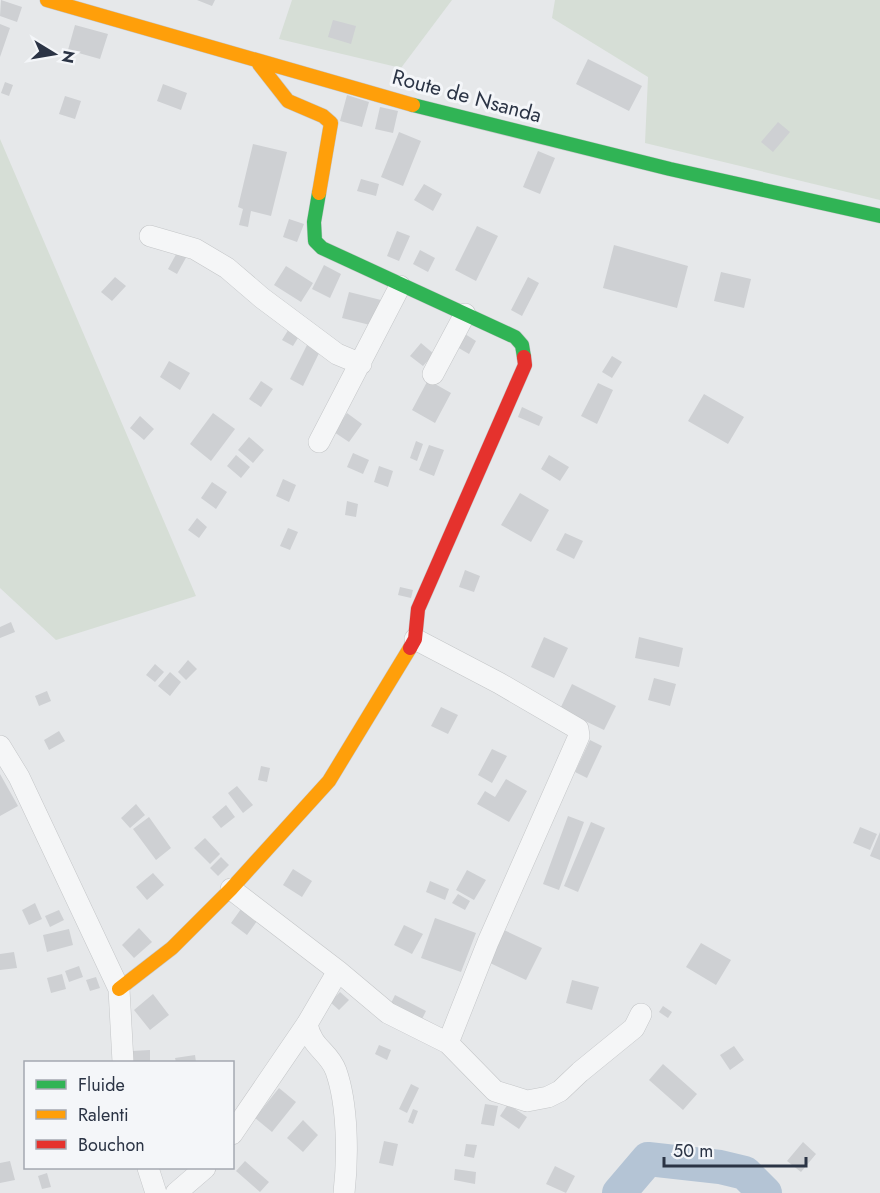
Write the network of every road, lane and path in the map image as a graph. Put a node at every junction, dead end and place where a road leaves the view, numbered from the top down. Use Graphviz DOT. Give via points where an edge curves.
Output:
graph roads {
  1 [pos="47,0"];
  2 [pos="259,64"];
  3 [pos="880,216"];
  4 [pos="150,236"];
  5 [pos="400,286"];
  6 [pos="465,314"];
  7 [pos="361,364"];
  8 [pos="433,374"];
  9 [pos="319,442"];
  10 [pos="415,639"];
  11 [pos="0,746"];
  12 [pos="231,889"];
  13 [pos="338,970"];
  14 [pos="119,989"];
  15 [pos="641,1014"];
  16 [pos="307,1024"];
  17 [pos="448,1043"];
  18 [pos="123,1061"];
  19 [pos="234,1131"];
  20 [pos="149,1169"];
  21 [pos="203,1169"];
  22 [pos="156,1193"];
  23 [pos="176,1193"];
  24 [pos="344,1193"];
  1 -- 2 [label="street, Route de Nsanda"];
  2 -- 3 [label="street, Route de Nsanda" via="719,183"];
  2 -- 5 [label="street" via="292,104 326,116 331,123 314,222 315,241"];
  4 -- 7 [label="street" via="195,249 227,268 337,354"];
  5 -- 6 [label="street"];
  5 -- 7 [label="street"];
  6 -- 8 [label="street"];
  6 -- 10 [label="street" via="515,337 522,345 525,365 418,609"];
  7 -- 9 [label="street"];
  10 -- 12 [label="street" via="329,782"];
  10 -- 17 [label="street" via="578,729 579,736"];
  11 -- 14 [label="street" via="19,777"];
  12 -- 13 [label="street"];
  12 -- 14 [label="street" via="172,948"];
  13 -- 16 [label="street"];
  13 -- 17 [label="street" via="388,1013"];
  14 -- 18 [label="street"];
  15 -- 17 [label="street" via="634,1028 560,1091 527,1101 495,1091"];
  16 -- 19 [label="street"];
  16 -- 24 [label="street" via="310,1037 336,1072 348,1162"];
  20 -- 22 [label="street"];
  21 -- 23 [label="street"];
}
